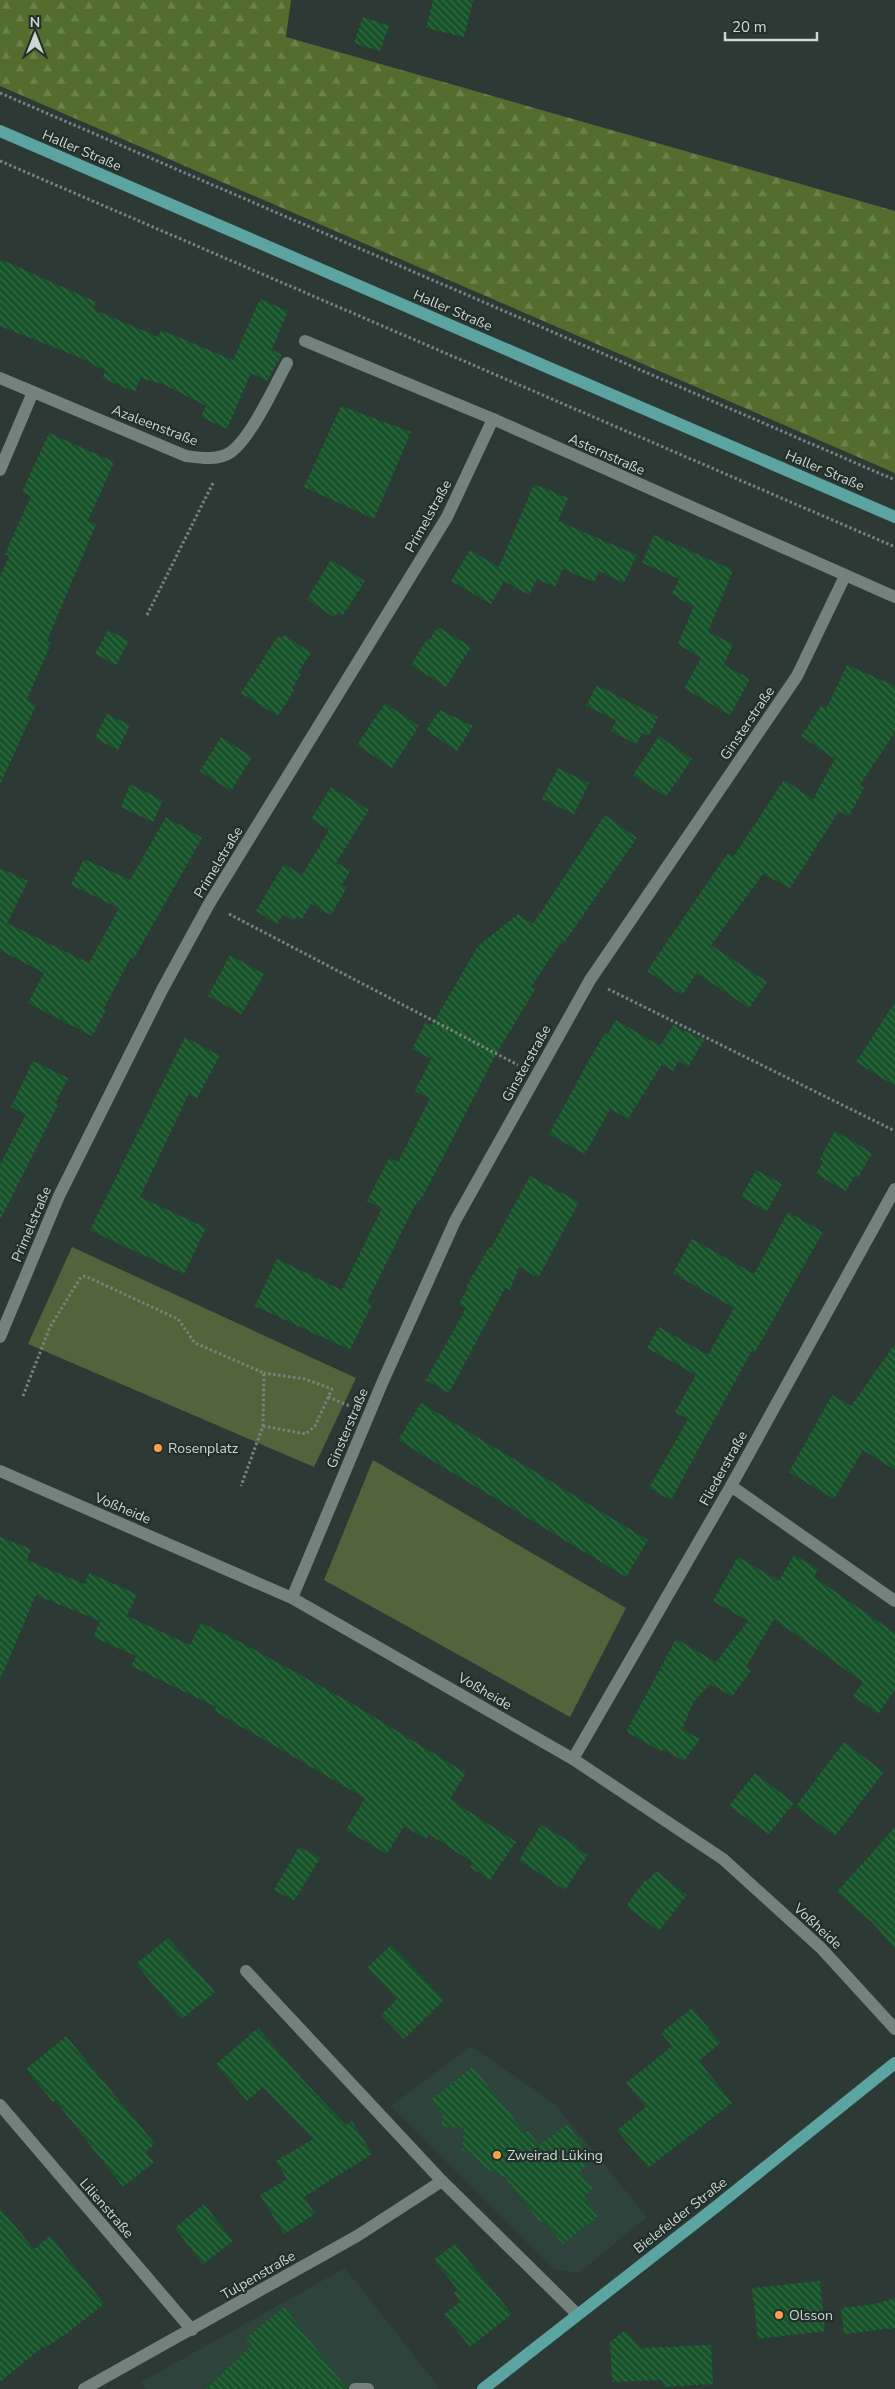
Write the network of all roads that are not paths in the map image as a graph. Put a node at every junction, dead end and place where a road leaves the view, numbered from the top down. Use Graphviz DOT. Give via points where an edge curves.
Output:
graph roads {
  1 [pos="0,131"];
  2 [pos="305,341"];
  3 [pos="288,364"];
  4 [pos="0,378"];
  5 [pos="33,392"];
  6 [pos="493,419"];
  7 [pos="0,470"];
  8 [pos="895,517"];
  9 [pos="845,576"];
  10 [pos="895,598"];
  11 [pos="895,1189"];
  12 [pos="0,1337"];
  13 [pos="0,1471"];
  14 [pos="731,1486"];
  15 [pos="292,1598"];
  16 [pos="895,1601"];
  17 [pos="573,1759"];
  18 [pos="246,1971"];
  19 [pos="895,2029"];
  20 [pos="895,2062"];
  21 [pos="0,2105"];
  22 [pos="442,2181"];
  23 [pos="577,2314"];
  24 [pos="192,2330"];
  25 [pos="84,2389"];
  26 [pos="355,2389"];
  27 [pos="368,2389"];
  28 [pos="483,2389"];
  1 -- 8 [label="main road, Haller Straße"];
  2 -- 6 [label="street, Asternstraße"];
  3 -- 5 [label="street, Azaleenstraße" via="246,435 230,452 211,459 186,456"];
  4 -- 5 [label="street, Azaleenstraße"];
  5 -- 7 [label="street"];
  6 -- 9 [label="street, Asternstraße"];
  6 -- 12 [label="street, Primelstraße" via="447,517 209,904 162,990 59,1196"];
  9 -- 10 [label="street, Asternstraße"];
  9 -- 15 [label="street, Ginsterstraße" via="797,676 590,980 455,1222 383,1381"];
  11 -- 14 [label="street, Fliederstraße"];
  13 -- 15 [label="street, Voßheide"];
  14 -- 16 [label="street"];
  14 -- 17 [label="street, Fliederstraße"];
  15 -- 17 [label="street, Voßheide"];
  17 -- 19 [label="street, Voßheide" via="723,1859 821,1948"];
  18 -- 22 [label="street"];
  20 -- 23 [label="main road, Bielefelder Straße"];
  21 -- 24 [label="street, Lilienstraße"];
  22 -- 23 [label="street"];
  22 -- 24 [label="street, Tulpenstraße" via="357,2236"];
  23 -- 28 [label="main road, Bielefelder Straße"];
  24 -- 25 [label="street, Tulpenstraße"];
  26 -- 27 [label="street"];
}
